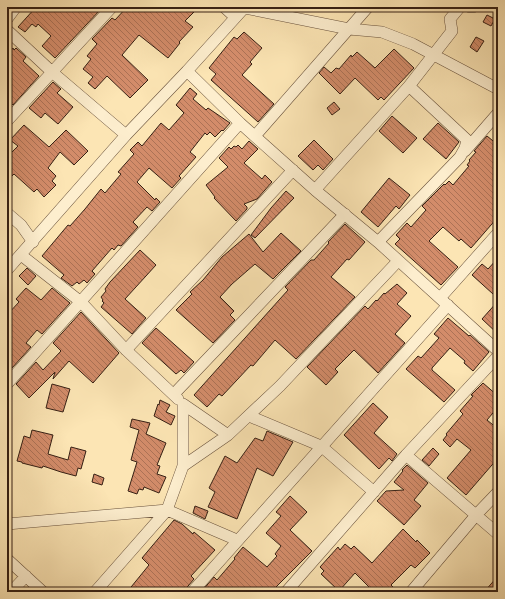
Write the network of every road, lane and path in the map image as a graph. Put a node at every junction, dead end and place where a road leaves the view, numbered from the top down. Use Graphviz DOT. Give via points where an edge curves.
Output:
graph roads {
  1 [pos="16,7"];
  2 [pos="111,7"];
  3 [pos="224,7"];
  4 [pos="245,7"];
  5 [pos="368,7"];
  6 [pos="460,7"];
  7 [pos="235,17"];
  8 [pos="7,19"];
  9 [pos="349,29"];
  10 [pos="7,30"];
  11 [pos="434,54"];
  12 [pos="188,71"];
  13 [pos="52,72"];
  14 [pos="409,86"];
  15 [pos="498,89"];
  16 [pos="498,112"];
  17 [pos="7,122"];
  18 [pos="240,123"];
  19 [pos="126,135"];
  20 [pos="255,136"];
  21 [pos="460,157"];
  22 [pos="293,170"];
  23 [pos="315,190"];
  24 [pos="7,213"];
  25 [pos="345,214"];
  26 [pos="498,233"];
  27 [pos="33,242"];
  28 [pos="378,242"];
  29 [pos="21,256"];
  30 [pos="398,261"];
  31 [pos="7,270"];
  32 [pos="444,301"];
  33 [pos="81,302"];
  34 [pos="126,350"];
  35 [pos="497,357"];
  36 [pos="7,384"];
  37 [pos="174,394"];
  38 [pos="183,404"];
  39 [pos="249,416"];
  40 [pos="228,435"];
  41 [pos="321,446"];
  42 [pos="406,455"];
  43 [pos="183,466"];
  44 [pos="374,492"];
  45 [pos="498,492"];
  46 [pos="167,510"];
  47 [pos="476,514"];
  48 [pos="7,524"];
  49 [pos="498,534"];
  50 [pos="237,540"];
  51 [pos="7,559"];
  52 [pos="26,576"];
  53 [pos="11,592"];
  54 [pos="43,592"];
  55 [pos="95,592"];
  56 [pos="192,592"];
  57 [pos="286,592"];
  58 [pos="411,592"];
  1 -- 8 [label="street"];
  2 -- 13 [label="street"];
  3 -- 7 [label="street"];
  4 -- 7 [label="street"];
  4 -- 9 [label="street"];
  5 -- 9 [label="street"];
  6 -- 11 [label="street" via="450,19 452,31"];
  7 -- 12 [label="street"];
  9 -- 11 [label="street" via="382,32"];
  9 -- 20 [label="street"];
  10 -- 13 [label="street"];
  11 -- 14 [label="street"];
  11 -- 15 [label="street"];
  12 -- 18 [label="street"];
  12 -- 19 [label="street"];
  13 -- 17 [label="street"];
  13 -- 19 [label="street"];
  14 -- 21 [label="street" via="467,140"];
  14 -- 23 [label="street"];
  16 -- 21 [label="street"];
  18 -- 20 [label="street"];
  18 -- 33 [label="street"];
  19 -- 27 [label="street"];
  20 -- 22 [label="street"];
  21 -- 28 [label="street"];
  22 -- 23 [label="street"];
  22 -- 34 [label="street"];
  23 -- 25 [label="street"];
  24 -- 27 [label="street" via="21,225"];
  25 -- 28 [label="street"];
  25 -- 37 [label="street"];
  26 -- 32 [label="street"];
  27 -- 29 [label="street"];
  28 -- 30 [label="street"];
  29 -- 31 [label="street"];
  29 -- 33 [label="street"];
  30 -- 32 [label="street"];
  30 -- 39 [label="street"];
  32 -- 35 [label="street"];
  32 -- 41 [label="street"];
  33 -- 34 [label="street"];
  33 -- 36 [label="street"];
  34 -- 37 [label="street"];
  35 -- 42 [label="street"];
  37 -- 38 [label="street"];
  38 -- 40 [label="street"];
  38 -- 43 [label="street"];
  39 -- 40 [label="street"];
  39 -- 41 [label="street"];
  40 -- 43 [label="street"];
  41 -- 44 [label="street"];
  41 -- 50 [label="street"];
  42 -- 44 [label="street"];
  42 -- 47 [label="street"];
  43 -- 46 [label="street"];
  44 -- 57 [label="street"];
  45 -- 47 [label="street"];
  46 -- 48 [label="street"];
  46 -- 50 [label="street"];
  46 -- 55 [label="street"];
  47 -- 49 [label="street"];
  47 -- 58 [label="street"];
  50 -- 56 [label="street"];
  51 -- 52 [label="street"];
  52 -- 53 [label="street"];
  52 -- 54 [label="street"];
}
